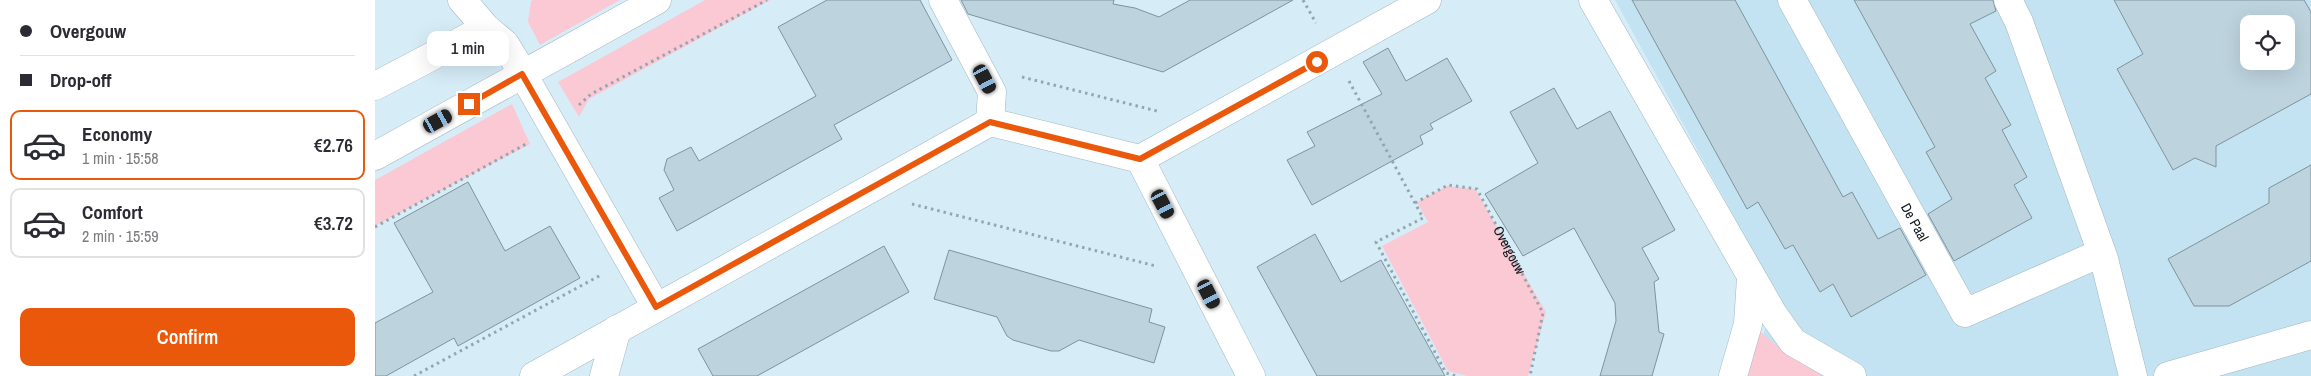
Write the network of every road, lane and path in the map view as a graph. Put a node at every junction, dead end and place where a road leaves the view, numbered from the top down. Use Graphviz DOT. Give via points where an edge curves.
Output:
graph roads {
  1 [pos="462,0"];
  2 [pos="657,0"];
  3 [pos="767,0"];
  4 [pos="943,0"];
  5 [pos="1303,0"];
  6 [pos="1427,0"];
  7 [pos="1593,0"];
  8 [pos="1792,0"];
  9 [pos="2008,0"];
  10 [pos="486,28"];
  11 [pos="1333,53"];
  12 [pos="978,66"];
  13 [pos="522,74"];
  14 [pos="375,86"];
  15 [pos="990,122"];
  16 [pos="1204,124"];
  17 [pos="553,129"];
  18 [pos="375,156"];
  19 [pos="1140,159"];
  20 [pos="863,192"];
  21 [pos="1415,203"];
  22 [pos="375,227"];
  23 [pos="2101,253"];
  24 [pos="630,259"];
  25 [pos="1201,277"];
  26 [pos="1751,278"];
  27 [pos="656,307"];
  28 [pos="617,329"];
  29 [pos="2311,335"];
  30 [pos="2239,367"];
  31 [pos="414,376"];
  32 [pos="534,376"];
  33 [pos="604,376"];
  34 [pos="1251,376"];
  35 [pos="1456,376"];
  36 [pos="1530,376"];
  37 [pos="1733,376"];
  38 [pos="1852,376"];
  39 [pos="2133,376"];
  40 [pos="2168,376"];
  1 -- 10 [label="street"];
  2 -- 13 [label="street"];
  3 -- 17 [label="path" via="591,94"];
  4 -- 12 [label="street"];
  5 -- 11 [label="path"];
  6 -- 11 [label="street"];
  7 -- 26 [label="street"];
  8 -- 23 [label="street, De Paal" via="1965,313"];
  9 -- 23 [label="street" via="2019,22"];
  10 -- 13 [label="street" via="505,44"];
  10 -- 14 [label="street"];
  11 -- 16 [label="street"];
  11 -- 21 [label="path"];
  12 -- 15 [label="street" via="992,92"];
  12 -- 16 [label="path"];
  13 -- 17 [label="street"];
  13 -- 18 [label="street"];
  15 -- 19 [label="street"];
  15 -- 20 [label="street"];
  16 -- 19 [label="street"];
  17 -- 22 [label="path"];
  17 -- 24 [label="street"];
  19 -- 25 [label="street"];
  20 -- 25 [label="path"];
  20 -- 27 [label="street"];
  21 -- 35 [label="path" via="1423,218 1376,242 1447,373"];
  21 -- 36 [label="path, Overgouw" via="1448,186 1477,189 1543,313"];
  23 -- 39 [label="street"];
  24 -- 27 [label="street"];
  24 -- 31 [label="path"];
  25 -- 34 [label="street"];
  26 -- 37 [label="street" via="1748,324"];
  26 -- 38 [label="street" via="1793,342"];
  27 -- 28 [label="street"];
  28 -- 32 [label="street"];
  28 -- 33 [label="street"];
  29 -- 30 [label="street"];
  30 -- 40 [label="street"];
}
